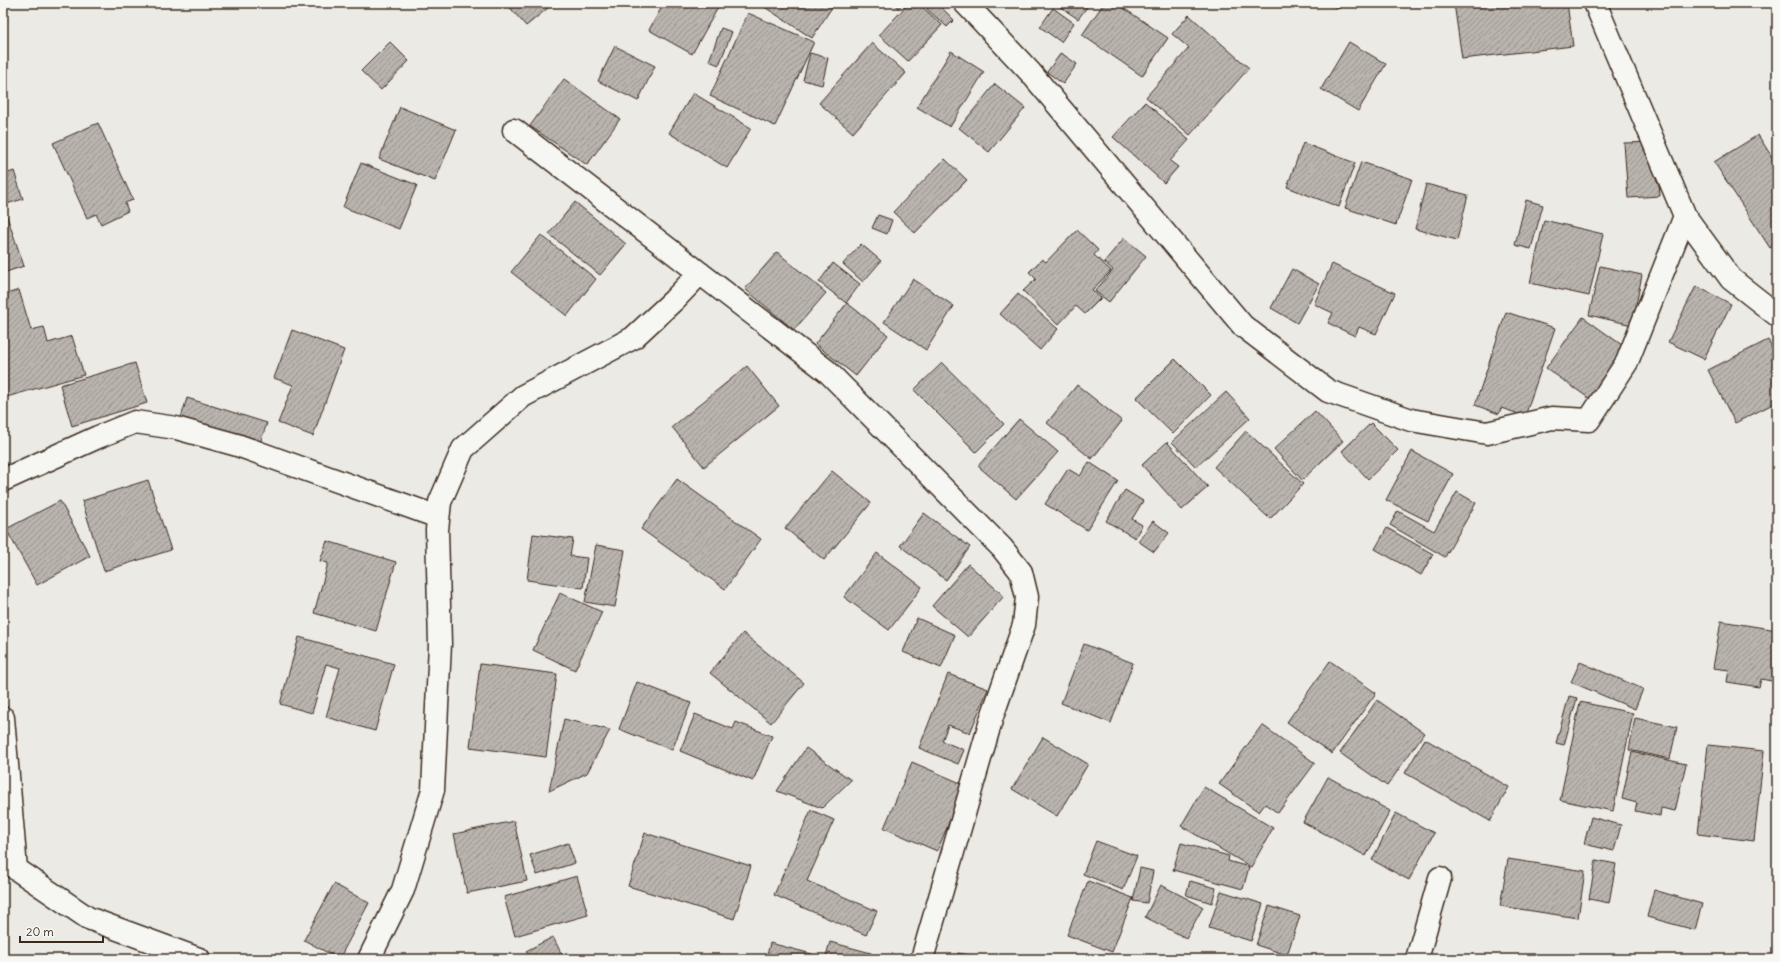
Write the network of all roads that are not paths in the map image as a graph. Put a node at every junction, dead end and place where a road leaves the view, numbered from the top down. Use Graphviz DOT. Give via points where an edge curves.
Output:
graph roads {
  1 [pos="965,3"];
  2 [pos="1595,3"];
  3 [pos="514,130"];
  4 [pos="1685,216"];
  5 [pos="700,273"];
  6 [pos="1777,315"];
  7 [pos="3,480"];
  8 [pos="438,517"];
  9 [pos="3,718"];
  10 [pos="10,865"];
  11 [pos="1440,878"];
  12 [pos="199,959"];
  13 [pos="369,959"];
  14 [pos="922,959"];
  15 [pos="1417,959"];
  1 -- 4 [label="street" via="1030,72 1242,326 1328,391 1411,420 1487,433 1552,418 1588,420 1627,362"];
  2 -- 4 [label="street"];
  3 -- 5 [label="street"];
  4 -- 6 [label="street" via="1731,279"];
  5 -- 8 [label="street" via="633,338 523,396 463,449 440,502"];
  5 -- 14 [label="street" via="827,370 1002,548 1021,572 1027,598 1024,625 992,717"];
  7 -- 8 [label="street" via="135,422 176,428 237,445"];
  8 -- 13 [label="street" via="440,644 433,790 403,890"];
  9 -- 10 [label="street"];
  10 -- 12 [label="street" via="88,918"];
  11 -- 15 [label="street"];
}
